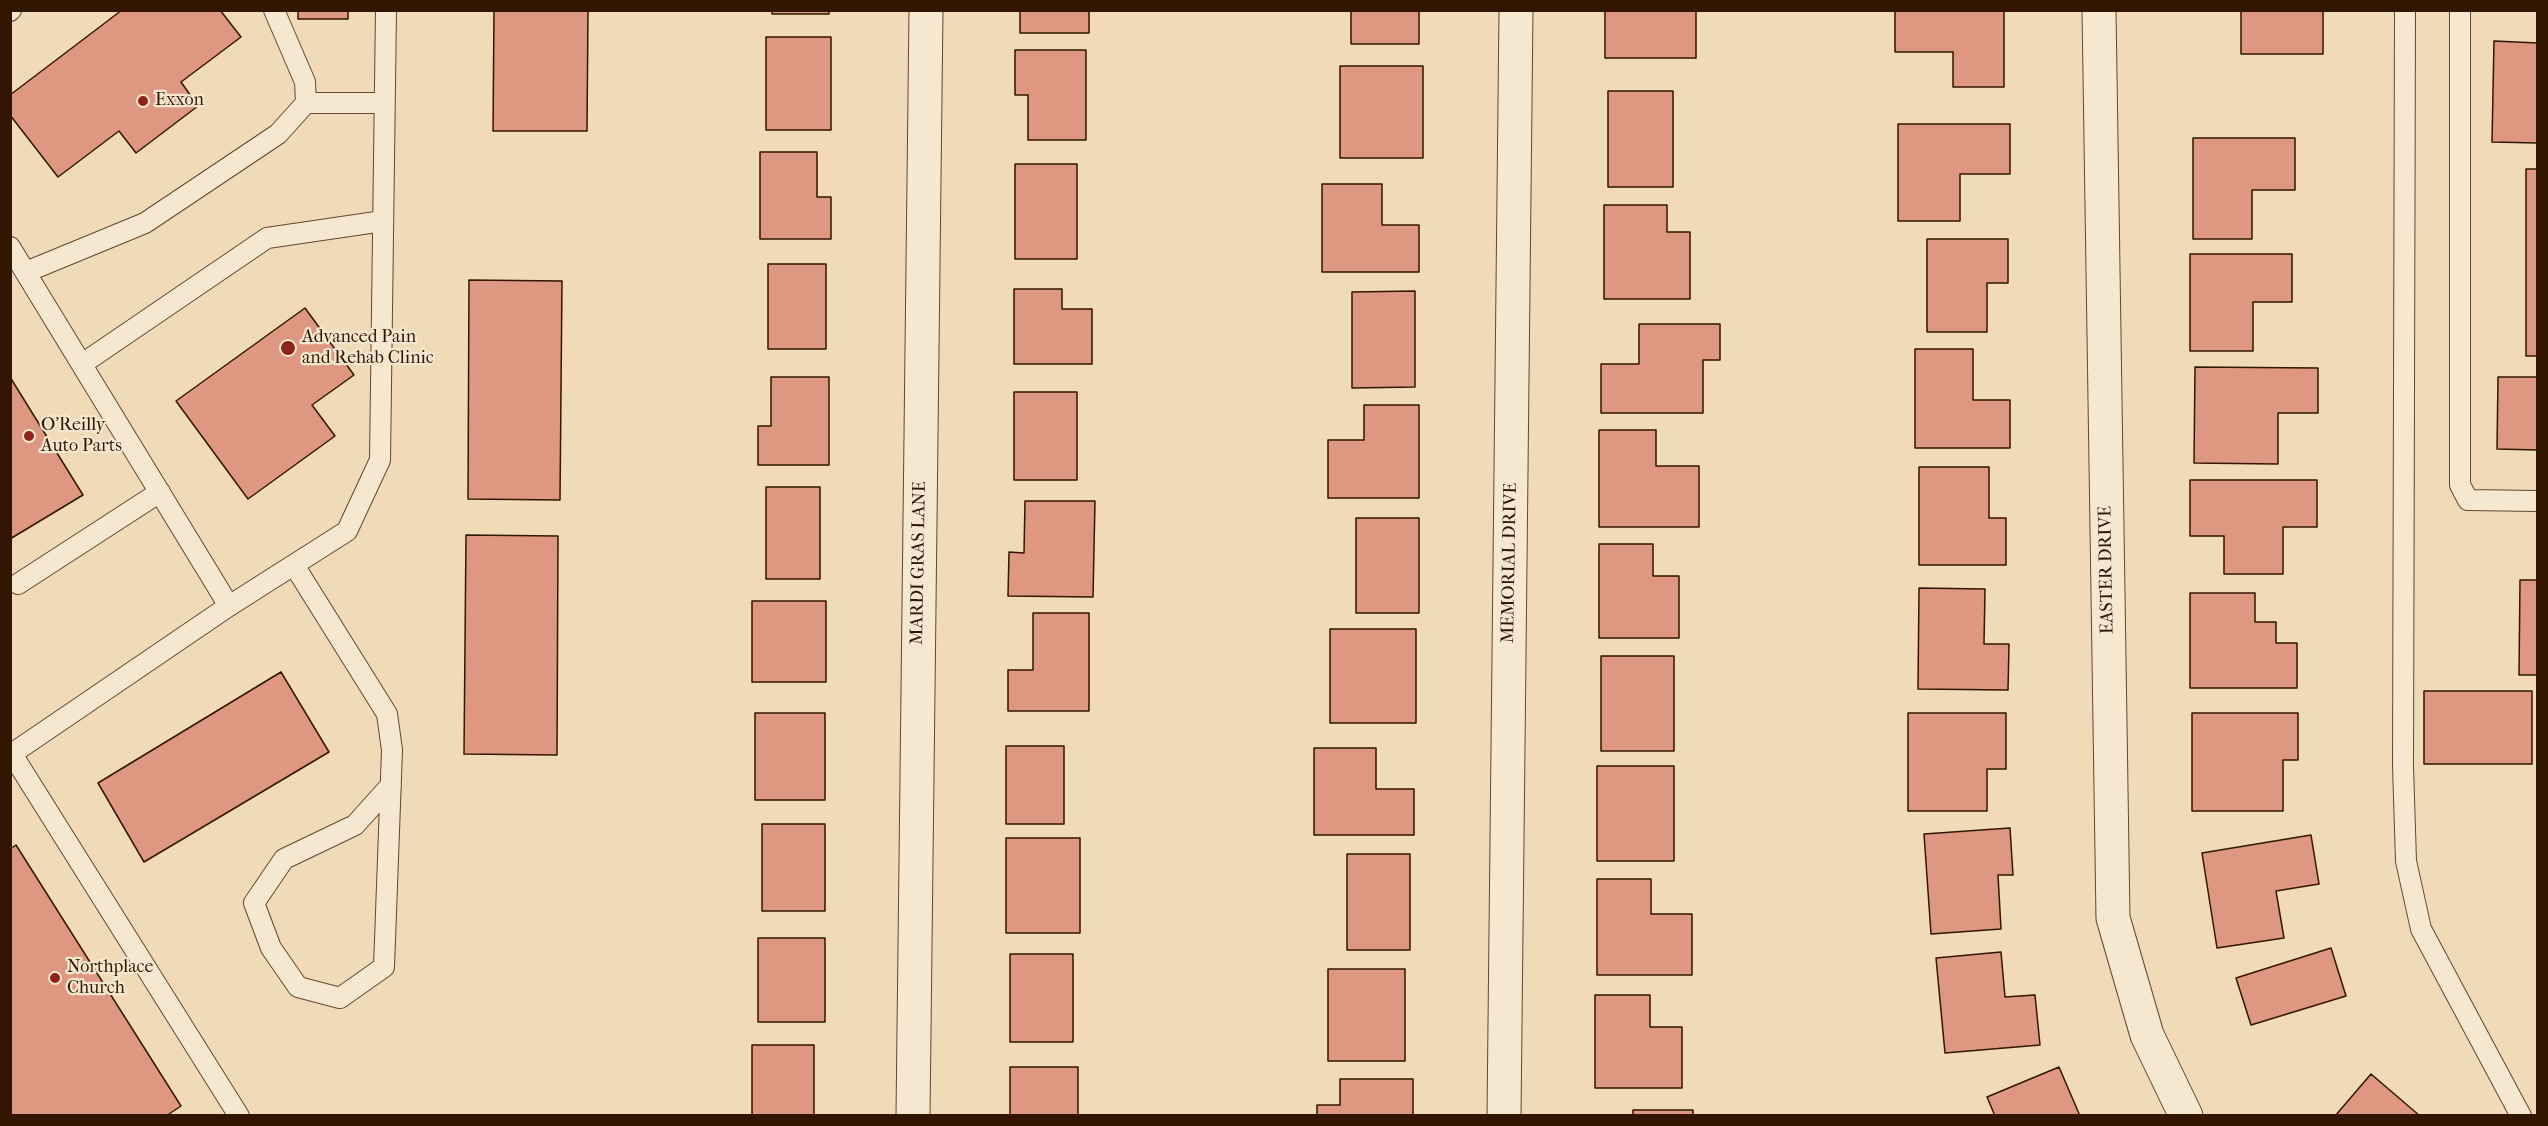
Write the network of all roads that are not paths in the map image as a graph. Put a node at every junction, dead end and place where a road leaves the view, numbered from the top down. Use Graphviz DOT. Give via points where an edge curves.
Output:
graph roads {
  1 [pos="274,10"];
  2 [pos="386,10"];
  3 [pos="926,10"];
  4 [pos="1516,10"];
  5 [pos="2099,10"];
  6 [pos="2405,10"];
  7 [pos="2460,10"];
  8 [pos="306,103"];
  9 [pos="384,103"];
  10 [pos="383,221"];
  11 [pos="10,247"];
  12 [pos="26,272"];
  13 [pos="82,364"];
  14 [pos="160,492"];
  15 [pos="2538,501"];
  16 [pos="294,565"];
  17 [pos="18,584"];
  18 [pos="230,606"];
  19 [pos="11,755"];
  20 [pos="391,785"];
  21 [pos="238,1116"];
  22 [pos="913,1116"];
  23 [pos="1504,1116"];
  24 [pos="2186,1116"];
  25 [pos="2521,1116"];
  1 -- 8 [label="lane" via="305,82"];
  2 -- 9 [label="lane"];
  3 -- 22 [label="street, MARDI GRAS LANE"];
  4 -- 23 [label="street, MEMORIAL DRIVE"];
  5 -- 24 [label="street, EASTER DRIVE" via="2113,918 2147,1035"];
  6 -- 25 [label="lane" via="2406,861 2421,928"];
  7 -- 15 [label="lane" via="2460,485 2468,500"];
  8 -- 9 [label="lane"];
  8 -- 12 [label="lane" via="278,134 145,223"];
  9 -- 10 [label="lane"];
  10 -- 13 [label="lane" via="267,238"];
  10 -- 16 [label="lane" via="380,460 347,531"];
  11 -- 12 [label="lane"];
  12 -- 13 [label="lane"];
  13 -- 14 [label="lane"];
  14 -- 17 [label="lane"];
  14 -- 18 [label="lane"];
  16 -- 18 [label="lane"];
  16 -- 20 [label="lane" via="387,714 393,750"];
  18 -- 19 [label="lane"];
  19 -- 21 [label="lane"];
  20 -- 20 [label="lane" via="384,967 340,998 298,987 271,948 254,903 284,859 355,825"];
}
